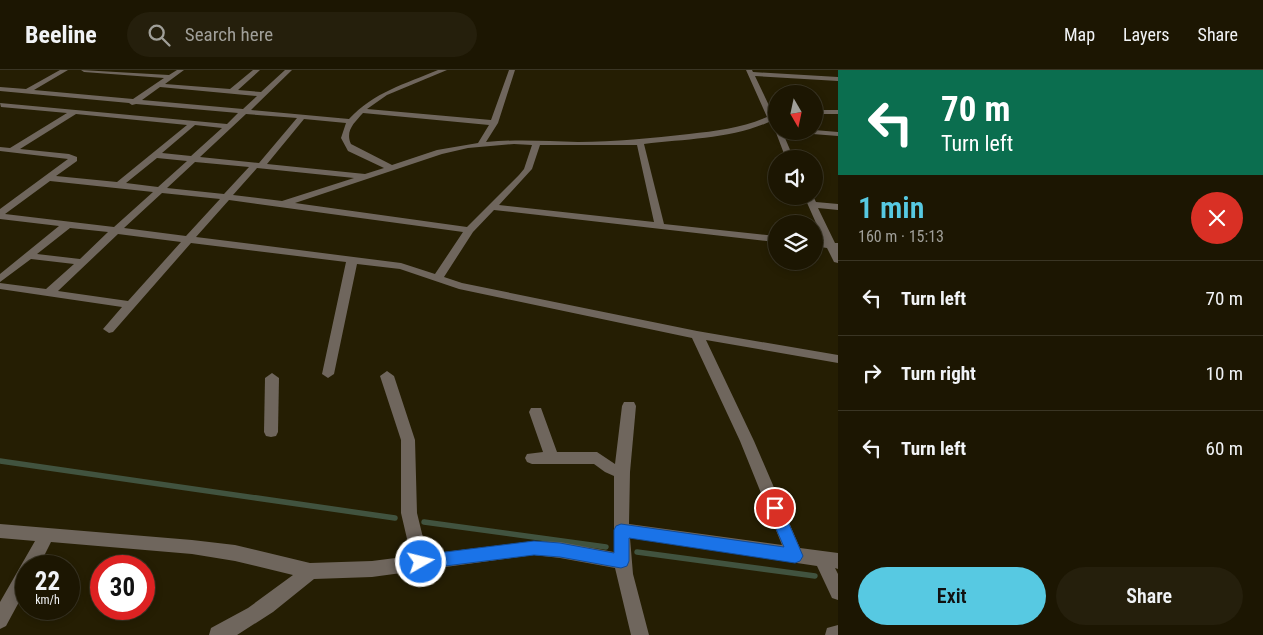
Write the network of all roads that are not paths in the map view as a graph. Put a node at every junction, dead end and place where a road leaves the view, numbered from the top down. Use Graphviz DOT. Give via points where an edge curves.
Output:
graph roads {
  1 [pos="65,70"];
  2 [pos="84,70"];
  3 [pos="181,70"];
  4 [pos="257,70"];
  5 [pos="289,70"];
  6 [pos="444,70"];
  7 [pos="512,70"];
  8 [pos="750,72"];
  9 [pos="170,77"];
  10 [pos="838,79"];
  11 [pos="159,84"];
  12 [pos="0,89"];
  13 [pos="26,91"];
  14 [pos="232,91"];
  15 [pos="262,94"];
  16 [pos="134,102"];
  17 [pos="0,105"];
  18 [pos="768,105"];
  19 [pos="244,111"];
  20 [pos="360,111"];
  21 [pos="74,112"];
  22 [pos="823,112"];
  23 [pos="838,112"];
  24 [pos="113,115"];
  25 [pos="303,116"];
  26 [pos="768,119"];
  27 [pos="351,121"];
  28 [pos="192,123"];
  29 [pos="494,123"];
  30 [pos="227,126"];
  31 [pos="823,133"];
  32 [pos="838,134"];
  33 [pos="537,142"];
  34 [pos="640,142"];
  35 [pos="481,144"];
  36 [pos="0,149"];
  37 [pos="12,150"];
  38 [pos="156,155"];
  39 [pos="192,158"];
  40 [pos="258,165"];
  41 [pos="392,168"];
  42 [pos="368,176"];
  43 [pos="49,178"];
  44 [pos="119,185"];
  45 [pos="159,189"];
  46 [pos="229,197"];
  47 [pos="282,204"];
  48 [pos="823,204"];
  49 [pos="812,205"];
  50 [pos="490,207"];
  51 [pos="838,207"];
  52 [pos="0,214"];
  53 [pos="68,224"];
  54 [pos="660,226"];
  55 [pos="116,229"];
  56 [pos="469,230"];
  57 [pos="768,238"];
  58 [pos="191,239"];
  59 [pos="834,246"];
  60 [pos="29,256"];
  61 [pos="352,260"];
  62 [pos="838,260"];
  63 [pos="81,262"];
  64 [pos="438,278"];
  65 [pos="0,279"];
  66 [pos="0,286"];
  67 [pos="50,292"];
  68 [pos="132,305"];
  69 [pos="109,329"];
  70 [pos="697,335"];
  71 [pos="838,359"];
  72 [pos="328,374"];
  73 [pos="387,376"];
  74 [pos="272,378"];
  75 [pos="629,406"];
  76 [pos="536,412"];
  77 [pos="271,432"];
  78 [pos="532,458"];
  79 [pos="552,458"];
  80 [pos="622,472"];
  81 [pos="621,530"];
  82 [pos="0,531"];
  83 [pos="47,534"];
  84 [pos="36,555"];
  85 [pos="795,556"];
  86 [pos="830,560"];
  87 [pos="621,561"];
  88 [pos="421,562"];
  89 [pos="310,571"];
  90 [pos="838,592"];
  91 [pos="15,593"];
  92 [pos="1,619"];
  93 [pos="838,634"];
  94 [pos="218,635"];
  95 [pos="640,635"];
  96 [pos="834,635"];
  1 -- 13 [label="street"];
  2 -- 9 [label="street"];
  3 -- 9 [label="street"];
  4 -- 14 [label="street"];
  5 -- 15 [label="street"];
  6 -- 20 [label="street" via="388,90"];
  7 -- 29 [label="street"];
  8 -- 10 [label="street"];
  8 -- 18 [label="street"];
  9 -- 11 [label="street"];
  11 -- 14 [label="street"];
  11 -- 16 [label="street"];
  12 -- 13 [label="street"];
  13 -- 16 [label="street"];
  13 -- 17 [label="street"];
  14 -- 15 [label="street"];
  15 -- 19 [label="street"];
  16 -- 19 [label="street"];
  16 -- 24 [label="street"];
  17 -- 21 [label="street"];
  19 -- 25 [label="street"];
  19 -- 30 [label="street"];
  20 -- 27 [label="street"];
  20 -- 29 [label="street"];
  21 -- 24 [label="street"];
  21 -- 37 [label="street"];
  22 -- 23 [label="street"];
  24 -- 28 [label="street"];
  25 -- 27 [label="street"];
  25 -- 40 [label="street"];
  26 -- 34 [label="street" via="729,132"];
  27 -- 41 [label="street" via="345,130 346,144"];
  28 -- 30 [label="street"];
  28 -- 38 [label="street"];
  29 -- 35 [label="street"];
  30 -- 39 [label="street"];
  31 -- 32 [label="street"];
  33 -- 34 [label="street"];
  33 -- 35 [label="street"];
  33 -- 50 [label="street" via="528,169"];
  34 -- 54 [label="street"];
  35 -- 41 [label="street" via="453,148"];
  36 -- 37 [label="street"];
  37 -- 43 [label="street" via="74,157"];
  38 -- 39 [label="street"];
  38 -- 44 [label="street"];
  39 -- 40 [label="street"];
  39 -- 45 [label="street"];
  40 -- 42 [label="street"];
  40 -- 46 [label="street"];
  41 -- 42 [label="street"];
  42 -- 47 [label="street"];
  43 -- 44 [label="street"];
  43 -- 52 [label="street"];
  44 -- 45 [label="street"];
  45 -- 46 [label="street"];
  45 -- 55 [label="street"];
  46 -- 47 [label="street"];
  46 -- 58 [label="street"];
  47 -- 56 [label="street"];
  48 -- 51 [label="street"];
  49 -- 59 [label="street"];
  50 -- 54 [label="street"];
  50 -- 56 [label="street"];
  52 -- 53 [label="street"];
  53 -- 55 [label="street"];
  53 -- 60 [label="street"];
  54 -- 57 [label="street"];
  55 -- 58 [label="street"];
  55 -- 63 [label="street"];
  56 -- 64 [label="street"];
  58 -- 61 [label="street"];
  58 -- 68 [label="street"];
  59 -- 62 [label="street"];
  60 -- 63 [label="street"];
  60 -- 65 [label="street"];
  61 -- 64 [label="street" via="401,266"];
  61 -- 72 [label="street"];
  63 -- 67 [label="street"];
  64 -- 70 [label="street" via="459,286"];
  66 -- 67 [label="street"];
  67 -- 68 [label="street"];
  68 -- 69 [label="street"];
  70 -- 71 [label="street"];
  70 -- 85 [label="street" via="747,441"];
  73 -- 88 [label="street" via="408,440 408,513"];
  74 -- 77 [label="street"];
  75 -- 80 [label="street"];
  76 -- 79 [label="street"];
  78 -- 79 [label="street"];
  79 -- 80 [label="street" via="597,458"];
  80 -- 81 [label="street"];
  81 -- 85 [label="street"];
  81 -- 87 [label="street"];
  82 -- 83 [label="street"];
  83 -- 84 [label="street"];
  83 -- 89 [label="street" via="235,553"];
  85 -- 86 [label="street"];
  86 -- 90 [label="street"];
  87 -- 88 [label="street" via="534,548"];
  87 -- 95 [label="street"];
  88 -- 89 [label="street" via="372,569"];
  89 -- 94 [label="street" via="247,621"];
  91 -- 92 [label="street"];
  93 -- 96 [label="street"];
}
